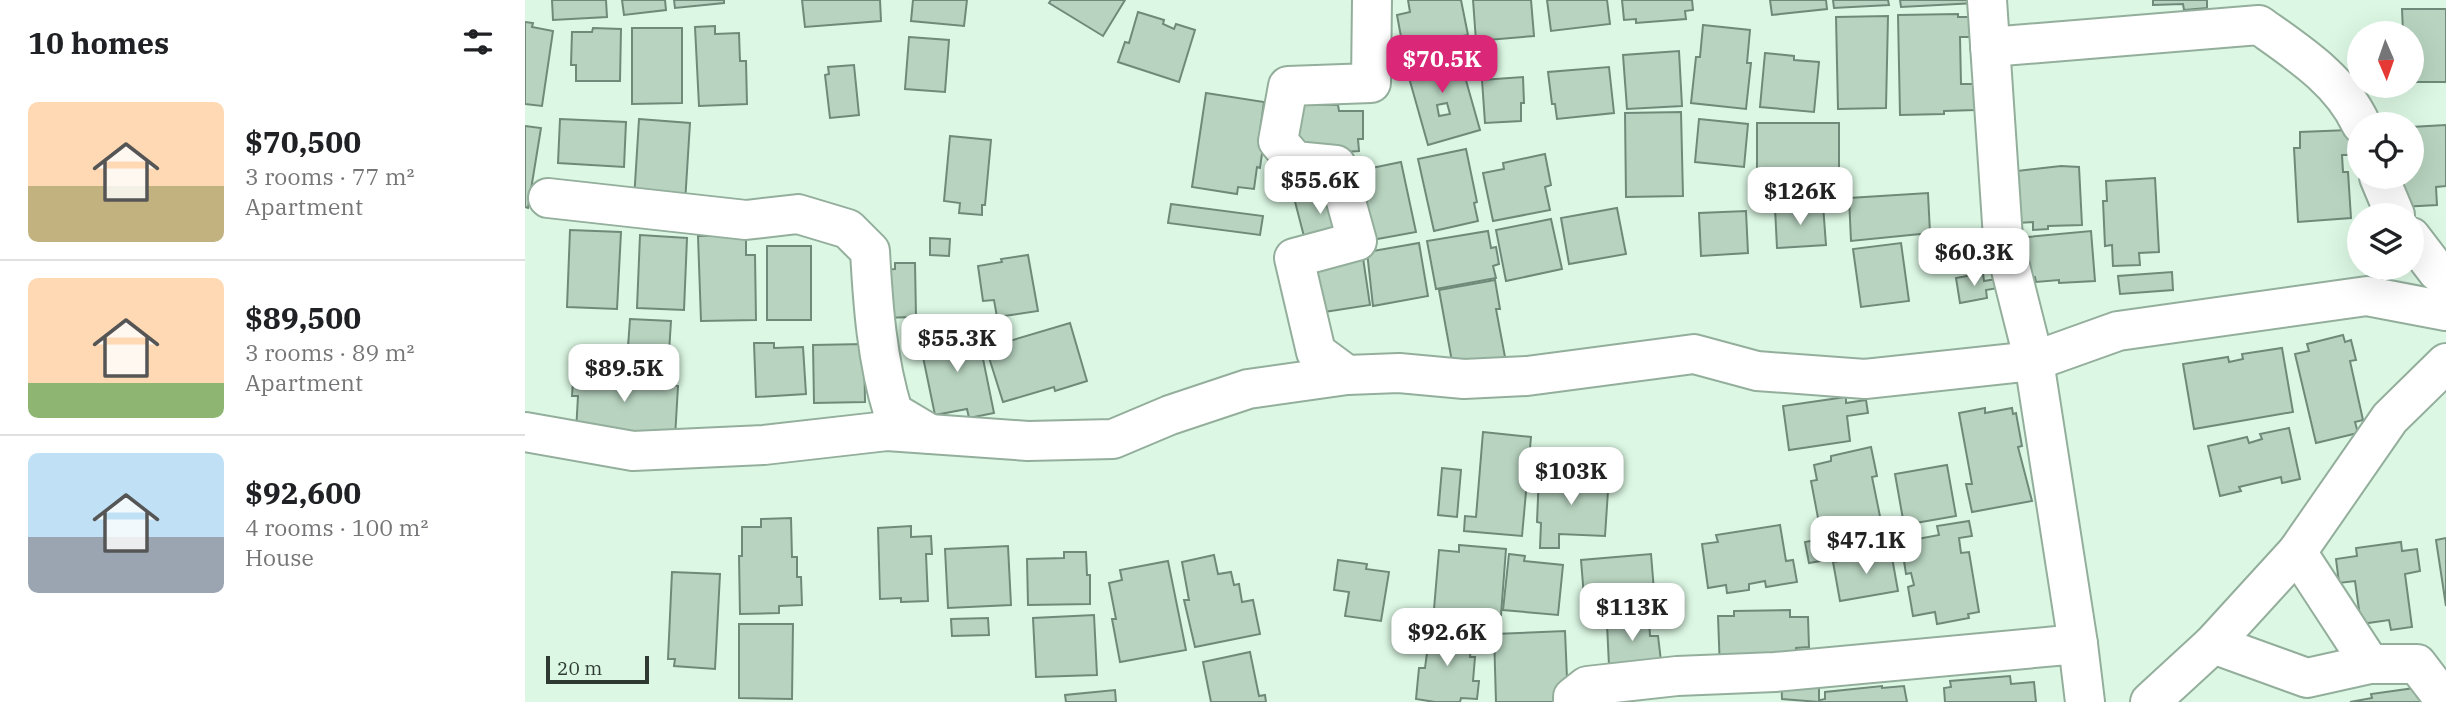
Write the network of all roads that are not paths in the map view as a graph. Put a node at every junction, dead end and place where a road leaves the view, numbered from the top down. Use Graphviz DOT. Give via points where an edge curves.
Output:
graph roads {
  1 [pos="1371,0"];
  2 [pos="1987,0"];
  3 [pos="1990,47"];
  4 [pos="2356,112"];
  5 [pos="548,198"];
  6 [pos="2424,254"];
  7 [pos="2446,279"];
  8 [pos="2446,311"];
  9 [pos="2034,361"];
  10 [pos="2446,363"];
  11 [pos="1347,375"];
  12 [pos="525,432"];
  13 [pos="932,435"];
  14 [pos="2297,552"];
  15 [pos="2078,644"];
  16 [pos="2213,644"];
  17 [pos="2369,664"];
  18 [pos="1573,702"];
  19 [pos="2085,702"];
  20 [pos="2150,702"];
  21 [pos="2446,702"];
  1 -- 11 [label="street" via="1371,83 1288,86 1277,141 1295,161 1336,165 1357,242 1294,258 1316,352"];
  2 -- 3 [label="street"];
  3 -- 4 [label="street" via="2259,25 2335,85"];
  3 -- 9 [label="street" via="2003,238"];
  5 -- 13 [label="street" via="746,220 798,214 848,229 870,251 882,376 893,412"];
  6 -- 7 [label="street"];
  8 -- 9 [label="street" via="2367,296 2118,331"];
  9 -- 11 [label="street" via="1865,379 1756,371 1695,354 1528,376"];
  9 -- 15 [label="street"];
  10 -- 14 [label="street" via="2390,418"];
  11 -- 13 [label="street" via="1248,389 1113,439"];
  12 -- 13 [label="street" via="633,452 764,445 887,431"];
  14 -- 16 [label="street"];
  14 -- 17 [label="street"];
  15 -- 18 [label="street" via="1587,686"];
  15 -- 19 [label="street"];
  16 -- 17 [label="street" via="2307,678"];
  16 -- 20 [label="street"];
  17 -- 21 [label="street" via="2417,664"];
}
